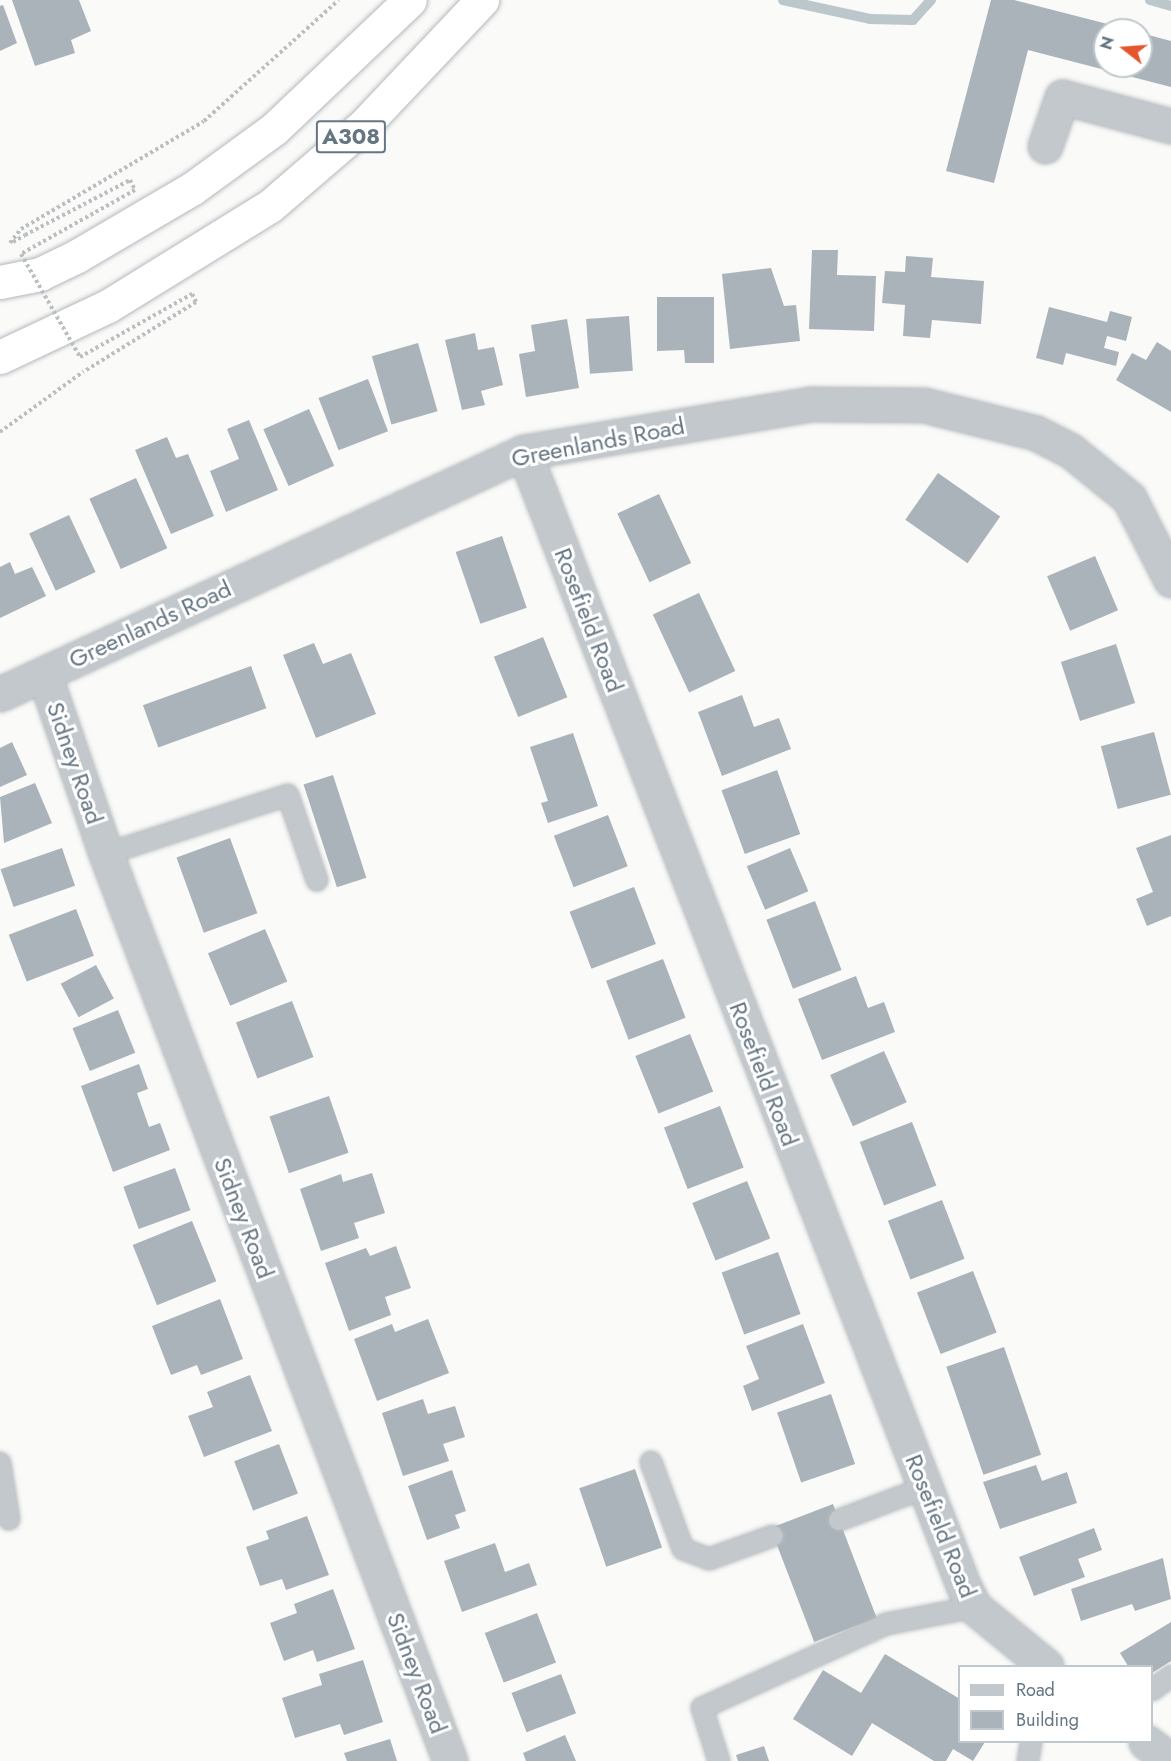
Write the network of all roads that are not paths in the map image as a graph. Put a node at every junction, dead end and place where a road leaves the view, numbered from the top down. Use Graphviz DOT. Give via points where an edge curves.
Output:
graph roads {
  1 [pos="410,0"];
  2 [pos="482,0"];
  3 [pos="1171,126"];
  4 [pos="1045,146"];
  5 [pos="0,282"];
  6 [pos="0,357"];
  7 [pos="524,452"];
  8 [pos="1171,580"];
  9 [pos="44,674"];
  10 [pos="0,694"];
  11 [pos="106,854"];
  12 [pos="317,880"];
  13 [pos="0,1462"];
  14 [pos="651,1462"];
  15 [pos="924,1488"];
  16 [pos="9,1519"];
  17 [pos="839,1520"];
  18 [pos="773,1536"];
  19 [pos="974,1607"];
  20 [pos="1045,1665"];
  21 [pos="1171,1676"];
  22 [pos="1153,1689"];
  23 [pos="1031,1743"];
  24 [pos="1147,1743"];
  25 [pos="450,1761"];
  26 [pos="719,1761"];
  27 [pos="1028,1761"];
  28 [pos="1171,1761"];
  1 -- 5 [label="highway, A308" via="274,129 194,188 40,274"];
  2 -- 6 [label="highway, A308" via="362,127 270,206 108,306"];
  3 -- 4 [label="street" via="1062,97"];
  7 -- 8 [label="street, Greenlands Road" via="811,404 924,405 1036,433 1071,451 1129,498"];
  7 -- 9 [label="street, Greenlands Road"];
  7 -- 15 [label="street, Rosefield Road"];
  9 -- 10 [label="street, Greenlands Road"];
  9 -- 11 [label="street, Sidney Road"];
  11 -- 12 [label="lane" via="288,795"];
  11 -- 25 [label="street, Sidney Road"];
  13 -- 16 [label="lane"];
  14 -- 18 [label="lane" via="683,1549 709,1559"];
  15 -- 17 [label="lane"];
  15 -- 19 [label="street, Rosefield Road"];
  19 -- 20 [label="street, Rosefield Road"];
  19 -- 26 [label="lane" via="886,1624 702,1708"];
  21 -- 22 [label="lane"];
  23 -- 27 [label="lane"];
  24 -- 28 [label="street"];
}
